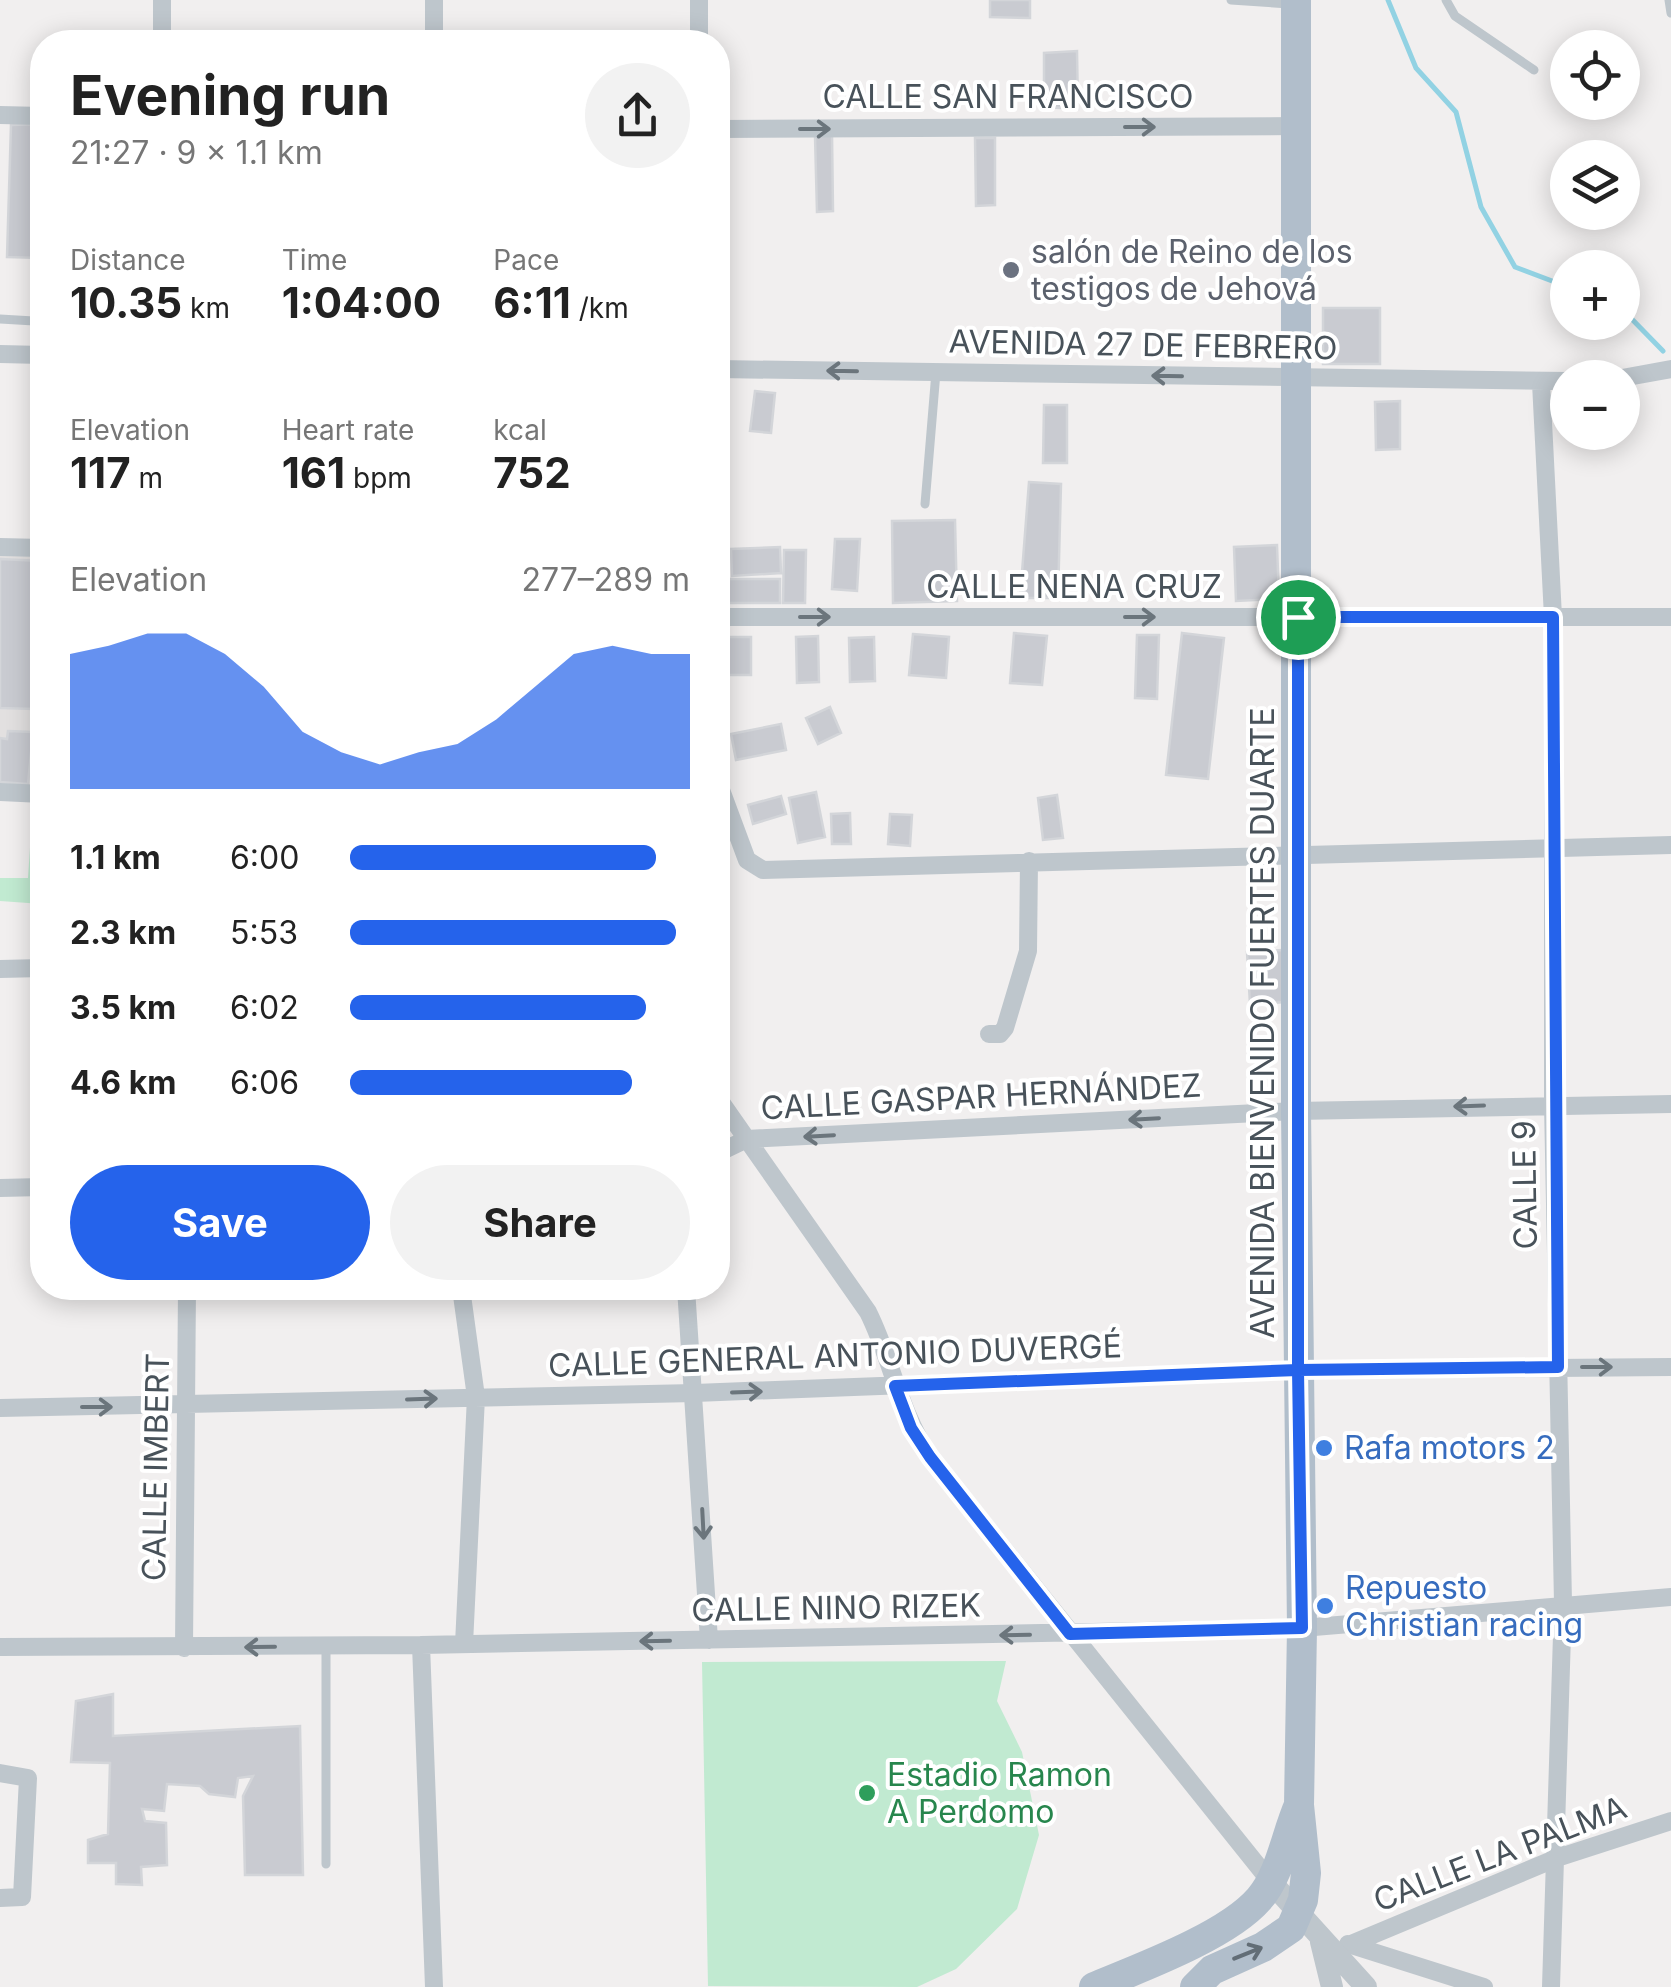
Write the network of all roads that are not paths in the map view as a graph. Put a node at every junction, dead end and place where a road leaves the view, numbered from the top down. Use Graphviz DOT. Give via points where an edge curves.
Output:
graph roads {
  1 [pos="162,0"];
  2 [pos="434,0"];
  3 [pos="699,0"];
  4 [pos="1231,0"];
  5 [pos="1446,0"];
  6 [pos="1670,0"];
  7 [pos="1296,2"];
  8 [pos="1671,13"];
  9 [pos="162,30"];
  10 [pos="434,30"];
  11 [pos="699,30"];
  12 [pos="1534,70"];
  13 [pos="0,115"];
  14 [pos="30,116"];
  15 [pos="1298,126"];
  16 [pos="730,129"];
  17 [pos="0,319"];
  18 [pos="30,321"];
  19 [pos="0,354"];
  20 [pos="30,355"];
  21 [pos="730,369"];
  22 [pos="1671,369"];
  23 [pos="936,372"];
  24 [pos="1640,375"];
  25 [pos="1299,378"];
  26 [pos="1550,382"];
  27 [pos="1541,383"];
  28 [pos="925,504"];
  29 [pos="0,547"];
  30 [pos="30,548"];
  31 [pos="730,617"];
  32 [pos="1298,617"];
  33 [pos="1553,617"];
  34 [pos="1671,617"];
  35 [pos="0,792"];
  36 [pos="30,793"];
  37 [pos="730,817"];
  38 [pos="1671,845"];
  39 [pos="1555,848"];
  40 [pos="1299,852"];
  41 [pos="1028,861"];
  42 [pos="30,968"];
  43 [pos="0,969"];
  44 [pos="989,1034"];
  45 [pos="1553,1104"];
  46 [pos="1671,1104"];
  47 [pos="1296,1111"];
  48 [pos="730,1116"];
  49 [pos="746,1139"];
  50 [pos="730,1146"];
  51 [pos="30,1187"];
  52 [pos="0,1188"];
  53 [pos="187,1300"];
  54 [pos="463,1300"];
  55 [pos="687,1300"];
  56 [pos="1671,1366"];
  57 [pos="1558,1367"];
  58 [pos="1298,1370"];
  59 [pos="895,1386"];
  60 [pos="695,1394"];
  61 [pos="476,1398"];
  62 [pos="187,1406"];
  63 [pos="0,1408"];
  64 [pos="1671,1597"];
  65 [pos="1564,1603"];
  66 [pos="1302,1628"];
  67 [pos="1070,1634"];
  68 [pos="709,1640"];
  69 [pos="421,1644"];
  70 [pos="464,1644"];
  71 [pos="326,1646"];
  72 [pos="0,1648"];
  73 [pos="184,1648"];
  74 [pos="0,1774"];
  75 [pos="1299,1806"];
  76 [pos="1671,1821"];
  77 [pos="1558,1858"];
  78 [pos="326,1864"];
  79 [pos="1270,1881"];
  80 [pos="0,1898"];
  81 [pos="1312,1931"];
  82 [pos="1351,1944"];
  83 [pos="1177,1952"];
  84 [pos="1196,1986"];
  85 [pos="434,1987"];
  86 [pos="1094,1987"];
  87 [pos="1332,1987"];
  88 [pos="1366,1987"];
  89 [pos="1484,1987"];
  90 [pos="1551,1987"];
  1 -- 9 [label="street"];
  2 -- 10 [label="street"];
  3 -- 11 [label="street"];
  4 -- 7 [label="lane"];
  5 -- 12 [label="lane" via="1455,16"];
  6 -- 8 [label="lane"];
  7 -- 15 [label="main road, AVENIDA BIENVENIDO FUERTES DUARTE"];
  13 -- 14 [label="street"];
  16 -- 15 [label="street, CALLE SAN FRANCISCO, one-way"];
  15 -- 25 [label="main road, AVENIDA BIENVENIDO FUERTES DUARTE"];
  17 -- 18 [label="lane"];
  19 -- 20 [label="street"];
  23 -- 21 [label="street, AVENIDA 27 DE FEBRERO, one-way"];
  22 -- 24 [label="street"];
  25 -- 23 [label="street, AVENIDA 27 DE FEBRERO, one-way"];
  23 -- 28 [label="lane"];
  25 -- 27 [label="street, AVENIDA 27 DE FEBRERO"];
  25 -- 32 [label="main road, AVENIDA BIENVENIDO FUERTES DUARTE"];
  26 -- 27 [label="street, AVENIDA 27 DE FEBRERO"];
  27 -- 33 [label="street, CALLE 9"];
  29 -- 30 [label="street"];
  31 -- 32 [label="street, CALLE NENA CRUZ, one-way"];
  32 -- 33 [label="street, CALLE NENA CRUZ"];
  32 -- 40 [label="main road, AVENIDA BIENVENIDO FUERTES DUARTE"];
  33 -- 34 [label="street, CALLE NENA CRUZ"];
  33 -- 39 [label="street, CALLE 9"];
  35 -- 36 [label="street"];
  37 -- 41 [label="street" via="754,866 763,870"];
  38 -- 39 [label="street"];
  39 -- 40 [label="street"];
  39 -- 45 [label="street, CALLE 9"];
  40 -- 41 [label="street"];
  40 -- 47 [label="main road, AVENIDA BIENVENIDO FUERTES DUARTE"];
  41 -- 44 [label="street" via="1028,951 1005,1028"];
  42 -- 43 [label="street"];
  45 -- 46 [label="street, CALLE GASPAR HERNÁNDEZ"];
  45 -- 47 [label="street, CALLE GASPAR HERNÁNDEZ, one-way"];
  45 -- 57 [label="street, CALLE 9"];
  47 -- 49 [label="street, CALLE GASPAR HERNÁNDEZ, one-way"];
  47 -- 58 [label="main road, AVENIDA BIENVENIDO FUERTES DUARTE"];
  48 -- 49 [label="street"];
  49 -- 50 [label="street, CALLE GASPAR HERNÁNDEZ"];
  49 -- 59 [label="street" via="868,1312"];
  51 -- 52 [label="street"];
  53 -- 62 [label="street, CALLE IMBERT"];
  54 -- 61 [label="street"];
  55 -- 60 [label="street"];
  57 -- 56 [label="street, CALLE GENERAL ANTONIO DUVERGÉ, one-way"];
  57 -- 58 [label="street, CALLE GENERAL ANTONIO DUVERGÉ"];
  57 -- 65 [label="street, CALLE 9"];
  58 -- 59 [label="street, CALLE GENERAL ANTONIO DUVERGÉ"];
  58 -- 66 [label="main road, AVENIDA BIENVENIDO FUERTES DUARTE"];
  60 -- 59 [label="street, CALLE GENERAL ANTONIO DUVERGÉ, one-way"];
  59 -- 67 [label="street" via="930,1457"];
  60 -- 61 [label="street, CALLE GENERAL ANTONIO DUVERGÉ"];
  60 -- 68 [label="street, one-way"];
  62 -- 61 [label="street, CALLE GENERAL ANTONIO DUVERGÉ, one-way"];
  61 -- 70 [label="street"];
  63 -- 62 [label="street, CALLE GENERAL ANTONIO DUVERGÉ, one-way"];
  62 -- 73 [label="street, CALLE IMBERT"];
  64 -- 65 [label="street, CALLE NINO RIZEK"];
  65 -- 66 [label="street, CALLE NINO RIZEK"];
  65 -- 77 [label="street, CALLE 9"];
  66 -- 67 [label="street, CALLE NINO RIZEK"];
  66 -- 75 [label="main road, AVENIDA BIENVENIDO FUERTES DUARTE"];
  67 -- 68 [label="street, CALLE NINO RIZEK, one-way"];
  67 -- 79 [label="street"];
  68 -- 70 [label="street, CALLE NINO RIZEK, one-way"];
  69 -- 70 [label="street, CALLE NINO RIZEK"];
  69 -- 71 [label="street, CALLE NINO RIZEK"];
  69 -- 85 [label="street"];
  71 -- 73 [label="street, CALLE NINO RIZEK, one-way"];
  71 -- 78 [label="lane"];
  72 -- 73 [label="street, CALLE NINO RIZEK"];
  74 -- 80 [label="street" via="26,1776 21,1898"];
  75 -- 79 [label="main road, AVENIDA BIENVENIDO FUERTES DUARTE"];
  75 -- 81 [label="main road, AVENIDA BIENVENIDO FUERTES DUARTE"];
  76 -- 77 [label="street, CALLE LA PALMA"];
  77 -- 82 [label="street, CALLE LA PALMA"];
  77 -- 90 [label="street, CALLE 9"];
  79 -- 81 [label="street"];
  79 -- 83 [label="main road" via="1250,1908"];
  81 -- 82 [label="street"];
  84 -- 81 [label="main road, one-way" via="1212,1970 1280,1937"];
  81 -- 87 [label="street"];
  81 -- 88 [label="street"];
  82 -- 89 [label="street"];
  83 -- 84 [label="main road"];
  83 -- 86 [label="main road"];
}
